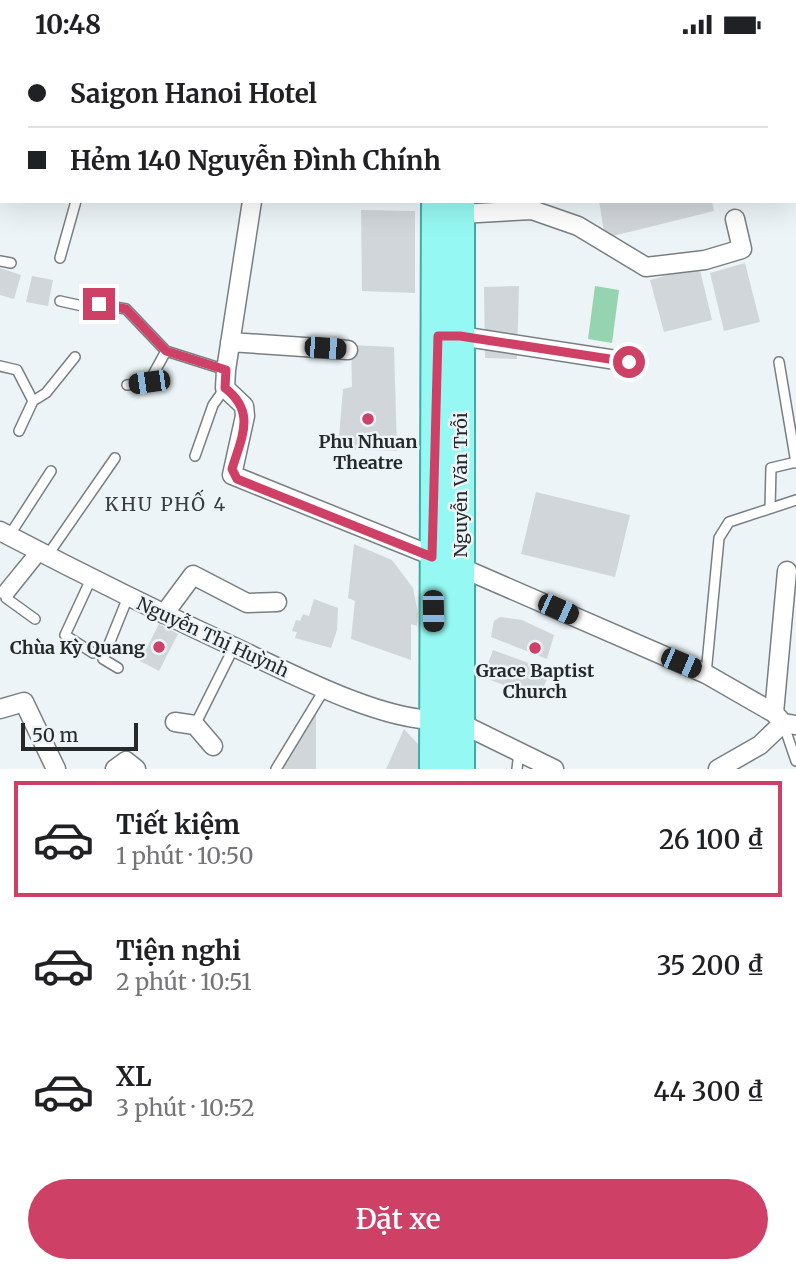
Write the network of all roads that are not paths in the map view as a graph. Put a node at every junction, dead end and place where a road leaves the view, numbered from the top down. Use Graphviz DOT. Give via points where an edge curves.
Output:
graph roads {
  1 [pos="75,203"];
  2 [pos="252,203"];
  3 [pos="452,206"];
  4 [pos="735,219"];
  5 [pos="60,258"];
  6 [pos="0,261"];
  7 [pos="11,263"];
  8 [pos="61,301"];
  9 [pos="449,336"];
  10 [pos="230,342"];
  11 [pos="348,350"];
  12 [pos="166,351"];
  13 [pos="75,357"];
  14 [pos="629,362"];
  15 [pos="779,362"];
  16 [pos="0,366"];
  17 [pos="226,379"];
  18 [pos="127,385"];
  19 [pos="33,401"];
  20 [pos="19,432"];
  21 [pos="794,436"];
  22 [pos="195,456"];
  23 [pos="115,458"];
  24 [pos="796,463"];
  25 [pos="51,471"];
  26 [pos="796,500"];
  27 [pos="770,508"];
  28 [pos="4,533"];
  29 [pos="42,553"];
  30 [pos="432,557"];
  31 [pos="460,566"];
  32 [pos="787,571"];
  33 [pos="91,579"];
  34 [pos="1,593"];
  35 [pos="128,597"];
  36 [pos="277,602"];
  37 [pos="164,614"];
  38 [pos="35,619"];
  39 [pos="234,647"];
  40 [pos="93,653"];
  41 [pos="118,668"];
  42 [pos="706,674"];
  43 [pos="324,690"];
  44 [pos="0,709"];
  45 [pos="784,720"];
  46 [pos="447,721"];
  47 [pos="175,722"];
  48 [pos="195,725"];
  49 [pos="213,746"];
  50 [pos="518,761"];
  51 [pos="796,761"];
  52 [pos="56,769"];
  53 [pos="115,769"];
  54 [pos="136,769"];
  55 [pos="276,769"];
  56 [pos="434,769"];
  57 [pos="460,769"];
  58 [pos="554,769"];
  59 [pos="718,769"];
  1 -- 5 [label="lane"];
  2 -- 10 [label="street"];
  3 -- 4 [label="street" via="531,210 578,226 646,267 705,260 742,249"];
  3 -- 9 [label="main road, Nguyễn Văn Trỗi"];
  6 -- 7 [label="lane"];
  8 -- 12 [label="lane" via="126,309"];
  9 -- 14 [label="street"];
  9 -- 30 [label="main road, Nguyễn Văn Trỗi"];
  9 -- 31 [label="main road, Nguyễn Văn Trỗi"];
  10 -- 11 [label="street"];
  10 -- 17 [label="street"];
  12 -- 17 [label="lane"];
  12 -- 18 [label="lane" via="149,382"];
  13 -- 19 [label="lane" via="46,393"];
  15 -- 21 [label="lane"];
  16 -- 19 [label="lane" via="17,370"];
  17 -- 22 [label="lane"];
  17 -- 30 [label="street" via="244,406 232,469 237,479"];
  19 -- 20 [label="lane"];
  21 -- 24 [label="lane"];
  23 -- 29 [label="lane"];
  24 -- 27 [label="lane" via="771,468"];
  25 -- 28 [label="lane"];
  26 -- 27 [label="lane"];
  27 -- 42 [label="lane" via="729,522 719,538"];
  28 -- 29 [label="street, Nguyễn Thị Huỳnh"];
  29 -- 33 [label="street, Nguyễn Thị Huỳnh"];
  29 -- 34 [label="lane"];
  29 -- 38 [label="lane" via="6,598"];
  30 -- 31 [label="street"];
  30 -- 46 [label="main road, Nguyễn Văn Trỗi"];
  31 -- 42 [label="street"];
  31 -- 46 [label="main road, Nguyễn Văn Trỗi"];
  32 -- 45 [label="street"];
  33 -- 35 [label="street, Nguyễn Thị Huỳnh"];
  33 -- 40 [label="lane" via="65,635"];
  35 -- 37 [label="street, Nguyễn Thị Huỳnh"];
  35 -- 41 [label="lane" via="103,659"];
  36 -- 37 [label="street" via="247,603 193,575"];
  37 -- 39 [label="street, Nguyễn Thị Huỳnh"];
  39 -- 43 [label="street, Nguyễn Thị Huỳnh"];
  39 -- 48 [label="lane"];
  42 -- 45 [label="street"];
  43 -- 46 [label="street, Nguyễn Thị Huỳnh" via="417,720"];
  43 -- 55 [label="lane"];
  44 -- 52 [label="street" via="24,702"];
  45 -- 51 [label="lane"];
  45 -- 59 [label="street" via="760,745"];
  46 -- 50 [label="street, Nguyễn Thị Huỳnh"];
  46 -- 56 [label="main road, Nguyễn Văn Trỗi"];
  46 -- 57 [label="main road, Nguyễn Văn Trỗi"];
  47 -- 48 [label="street"];
  48 -- 49 [label="street"];
  50 -- 58 [label="street, Nguyễn Thị Huỳnh"];
  53 -- 54 [label="street" via="125,761"];
}
